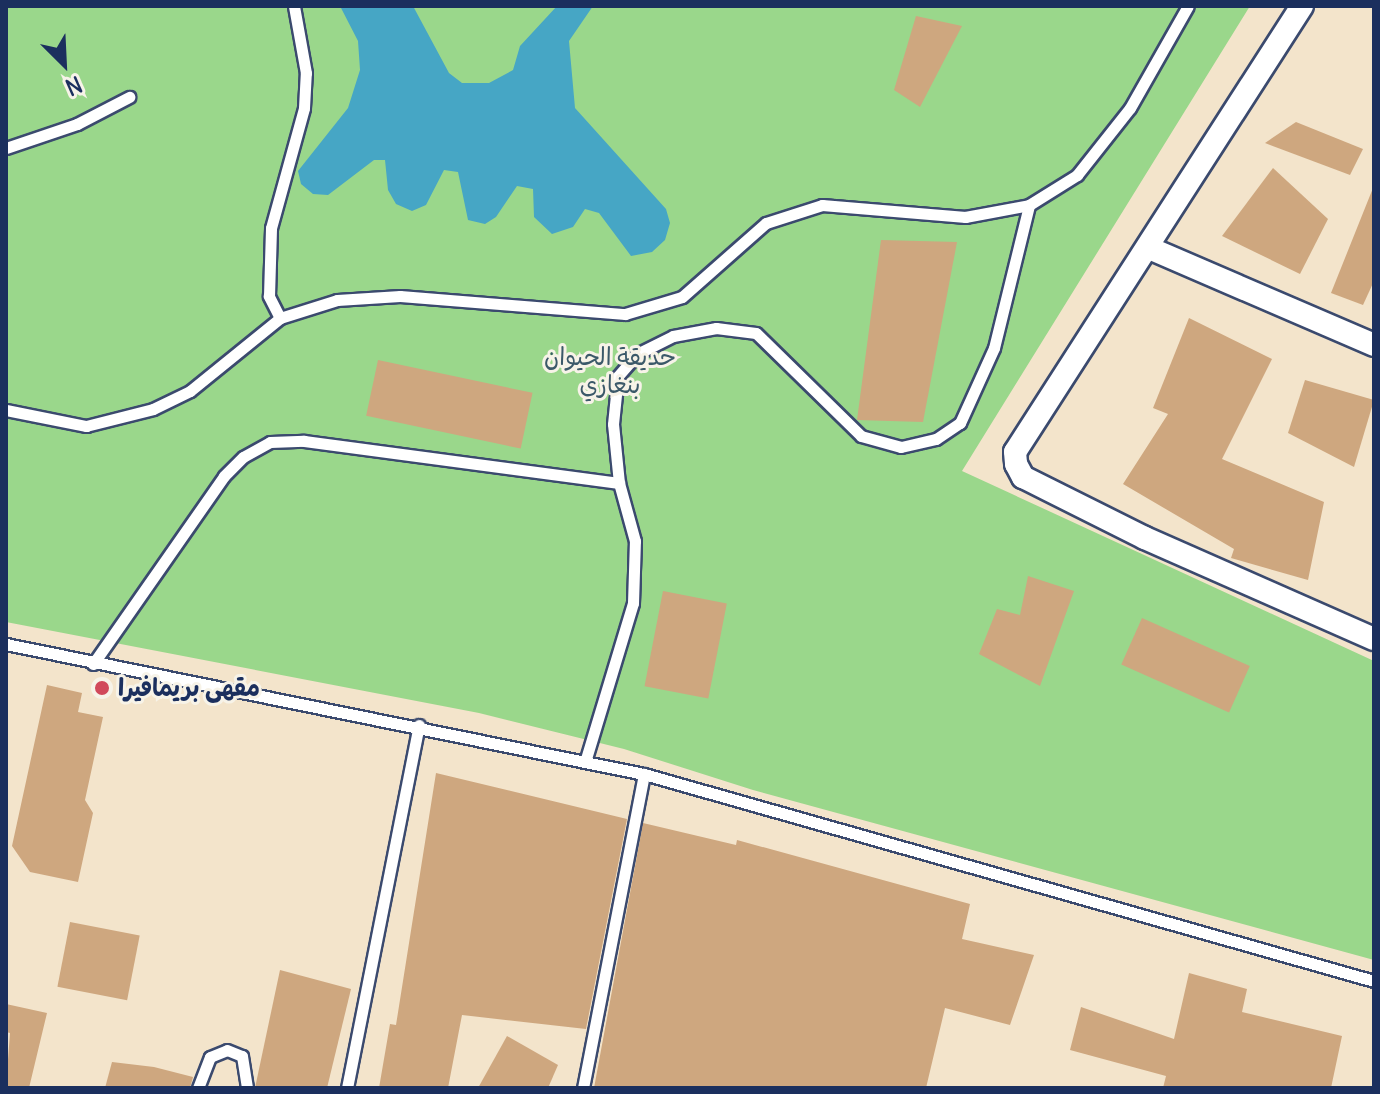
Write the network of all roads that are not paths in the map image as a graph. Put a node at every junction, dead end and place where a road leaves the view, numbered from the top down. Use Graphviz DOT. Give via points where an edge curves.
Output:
graph roads {
  1 [pos="294,6"];
  2 [pos="1188,6"];
  3 [pos="1302,6"];
  4 [pos="129,97"];
  5 [pos="6,148"];
  6 [pos="1029,205"];
  7 [pos="1149,248"];
  8 [pos="280,318"];
  9 [pos="1374,345"];
  10 [pos="6,410"];
  11 [pos="619,483"];
  12 [pos="1374,639"];
  13 [pos="6,644"];
  14 [pos="93,664"];
  15 [pos="419,725"];
  16 [pos="585,762"];
  17 [pos="644,774"];
  18 [pos="1374,981"];
  19 [pos="198,1088"];
  20 [pos="247,1088"];
  21 [pos="347,1088"];
  22 [pos="583,1088"];
  1 -- 8 [label="lane" via="306,73 304,108 271,228 269,296"];
  2 -- 6 [label="lane" via="1130,108 1077,175"];
  3 -- 7 [label="street"];
  4 -- 5 [label="lane" via="77,124"];
  6 -- 8 [label="lane" via="965,217 822,205 766,223 682,297 625,314 400,296 337,300"];
  6 -- 11 [label="lane" via="994,348 960,423 936,439 901,447 861,436 756,333 716,328 673,336 637,354 618,376 613,424"];
  7 -- 9 [label="street"];
  7 -- 12 [label="street" via="1015,452 1023,477 1145,538"];
  8 -- 10 [label="lane" via="190,391 153,409 86,426"];
  11 -- 14 [label="lane" via="304,441 270,442 224,476"];
  11 -- 16 [label="lane" via="635,541 633,603"];
  13 -- 14 [label="lane"];
  14 -- 15 [label="lane"];
  15 -- 16 [label="lane"];
  15 -- 21 [label="lane"];
  16 -- 17 [label="lane"];
  17 -- 18 [label="lane"];
  17 -- 22 [label="lane"];
  19 -- 20 [label="lane" via="210,1057 227,1050 242,1056"];
}
